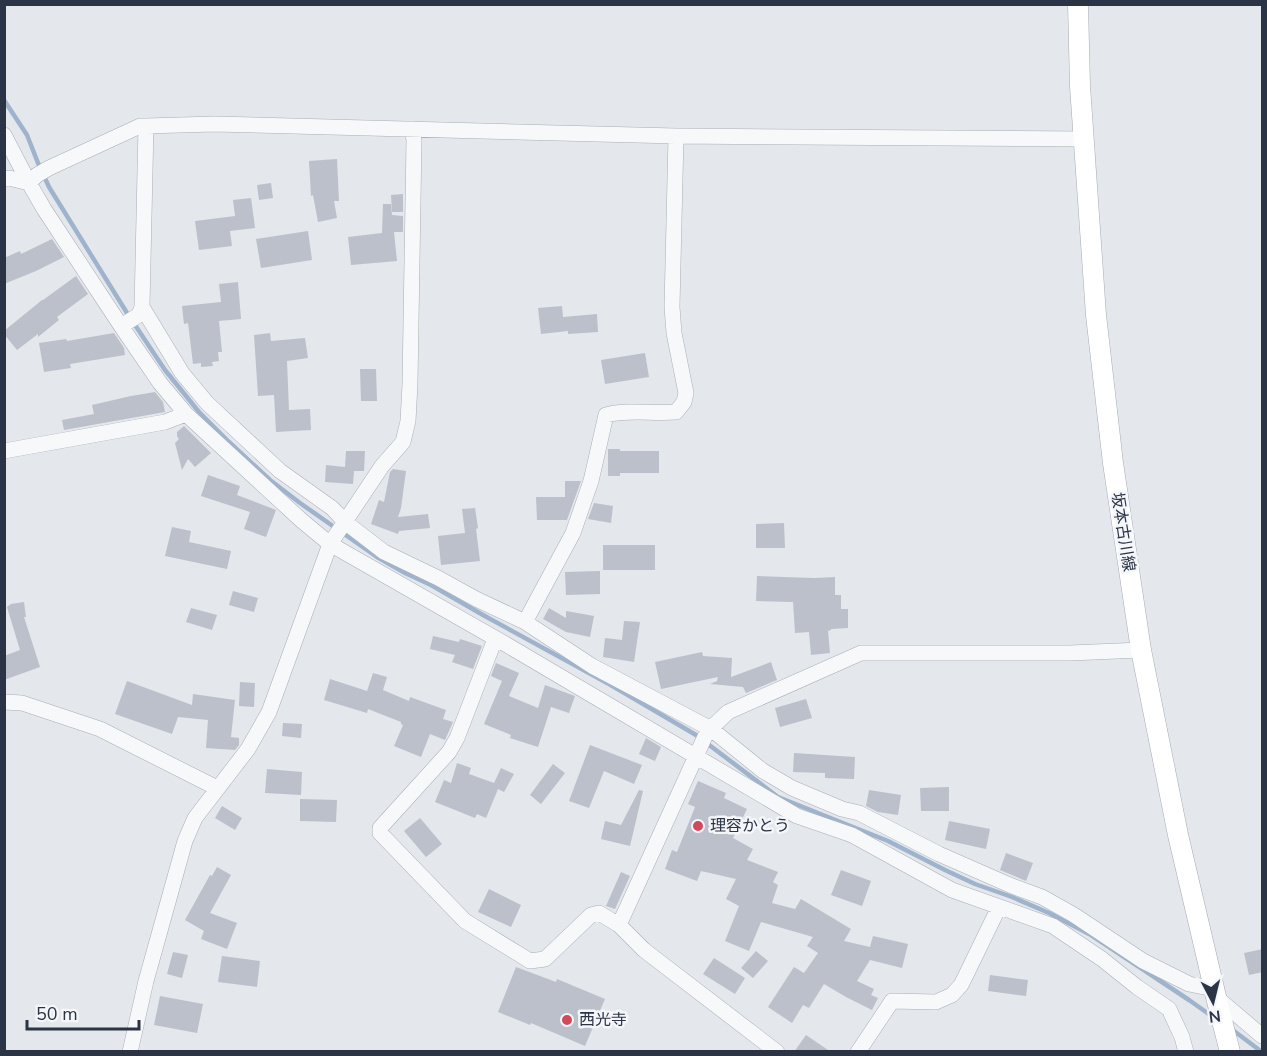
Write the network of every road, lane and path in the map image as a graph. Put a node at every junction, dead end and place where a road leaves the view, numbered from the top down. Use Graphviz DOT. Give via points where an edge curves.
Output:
graph roads {
  1 [pos="1078,4"];
  2 [pos="146,126"];
  3 [pos="412,129"];
  4 [pos="4,135"];
  5 [pos="676,136"];
  6 [pos="1083,139"];
  7 [pos="38,175"];
  8 [pos="4,179"];
  9 [pos="132,318"];
  10 [pos="186,414"];
  11 [pos="4,451"];
  12 [pos="344,523"];
  13 [pos="332,542"];
  14 [pos="525,622"];
  15 [pos="495,639"];
  16 [pos="1141,650"];
  17 [pos="4,702"];
  18 [pos="709,730"];
  19 [pos="697,756"];
  20 [pos="217,788"];
  21 [pos="999,907"];
  22 [pos="620,925"];
  23 [pos="1215,996"];
  24 [pos="1263,1036"];
  25 [pos="1228,1044"];
  26 [pos="130,1052"];
  27 [pos="777,1052"];
  28 [pos="858,1052"];
  29 [pos="1186,1052"];
  1 -- 6 [label="main road, 坂本古川線"];
  2 -- 3 [label="street"];
  2 -- 7 [label="street"];
  2 -- 9 [label="street"];
  3 -- 5 [label="street"];
  3 -- 12 [label="street" via="408,421 403,442"];
  4 -- 7 [label="street"];
  5 -- 6 [label="street"];
  5 -- 14 [label="street" via="672,307 686,393 684,402 676,412 606,415 591,481 573,532"];
  6 -- 16 [label="main road, 坂本古川線" via="1096,315"];
  7 -- 8 [label="street"];
  7 -- 9 [label="street" via="44,209"];
  9 -- 10 [label="street" via="160,383"];
  9 -- 12 [label="street" via="207,403 279,471 332,508"];
  10 -- 11 [label="street" via="165,422"];
  10 -- 13 [label="street" via="301,520"];
  12 -- 13 [label="street"];
  12 -- 14 [label="street" via="384,552"];
  13 -- 15 [label="street"];
  13 -- 20 [label="street" via="269,712 248,749"];
  14 -- 18 [label="street" via="592,666"];
  15 -- 19 [label="street"];
  15 -- 22 [label="street" via="449,752 380,828 380,833 465,921 530,961 545,959 591,915 598,913"];
  16 -- 18 [label="street" via="861,653 728,712"];
  16 -- 23 [label="main road, 坂本古川線"];
  17 -- 20 [label="street" via="100,729"];
  18 -- 19 [label="street"];
  18 -- 23 [label="street" via="792,788 860,813 939,854 1042,897 1143,961"];
  19 -- 21 [label="street" via="797,816 852,835 952,890"];
  19 -- 22 [label="street"];
  20 -- 26 [label="street" via="195,818 185,841"];
  21 -- 28 [label="street" via="968,973 952,995 936,1002 892,1001"];
  21 -- 29 [label="street" via="1053,926 1169,1009"];
  22 -- 27 [label="street" via="644,950"];
  23 -- 24 [label="street"];
  23 -- 25 [label="main road, 坂本古川線"];
}
